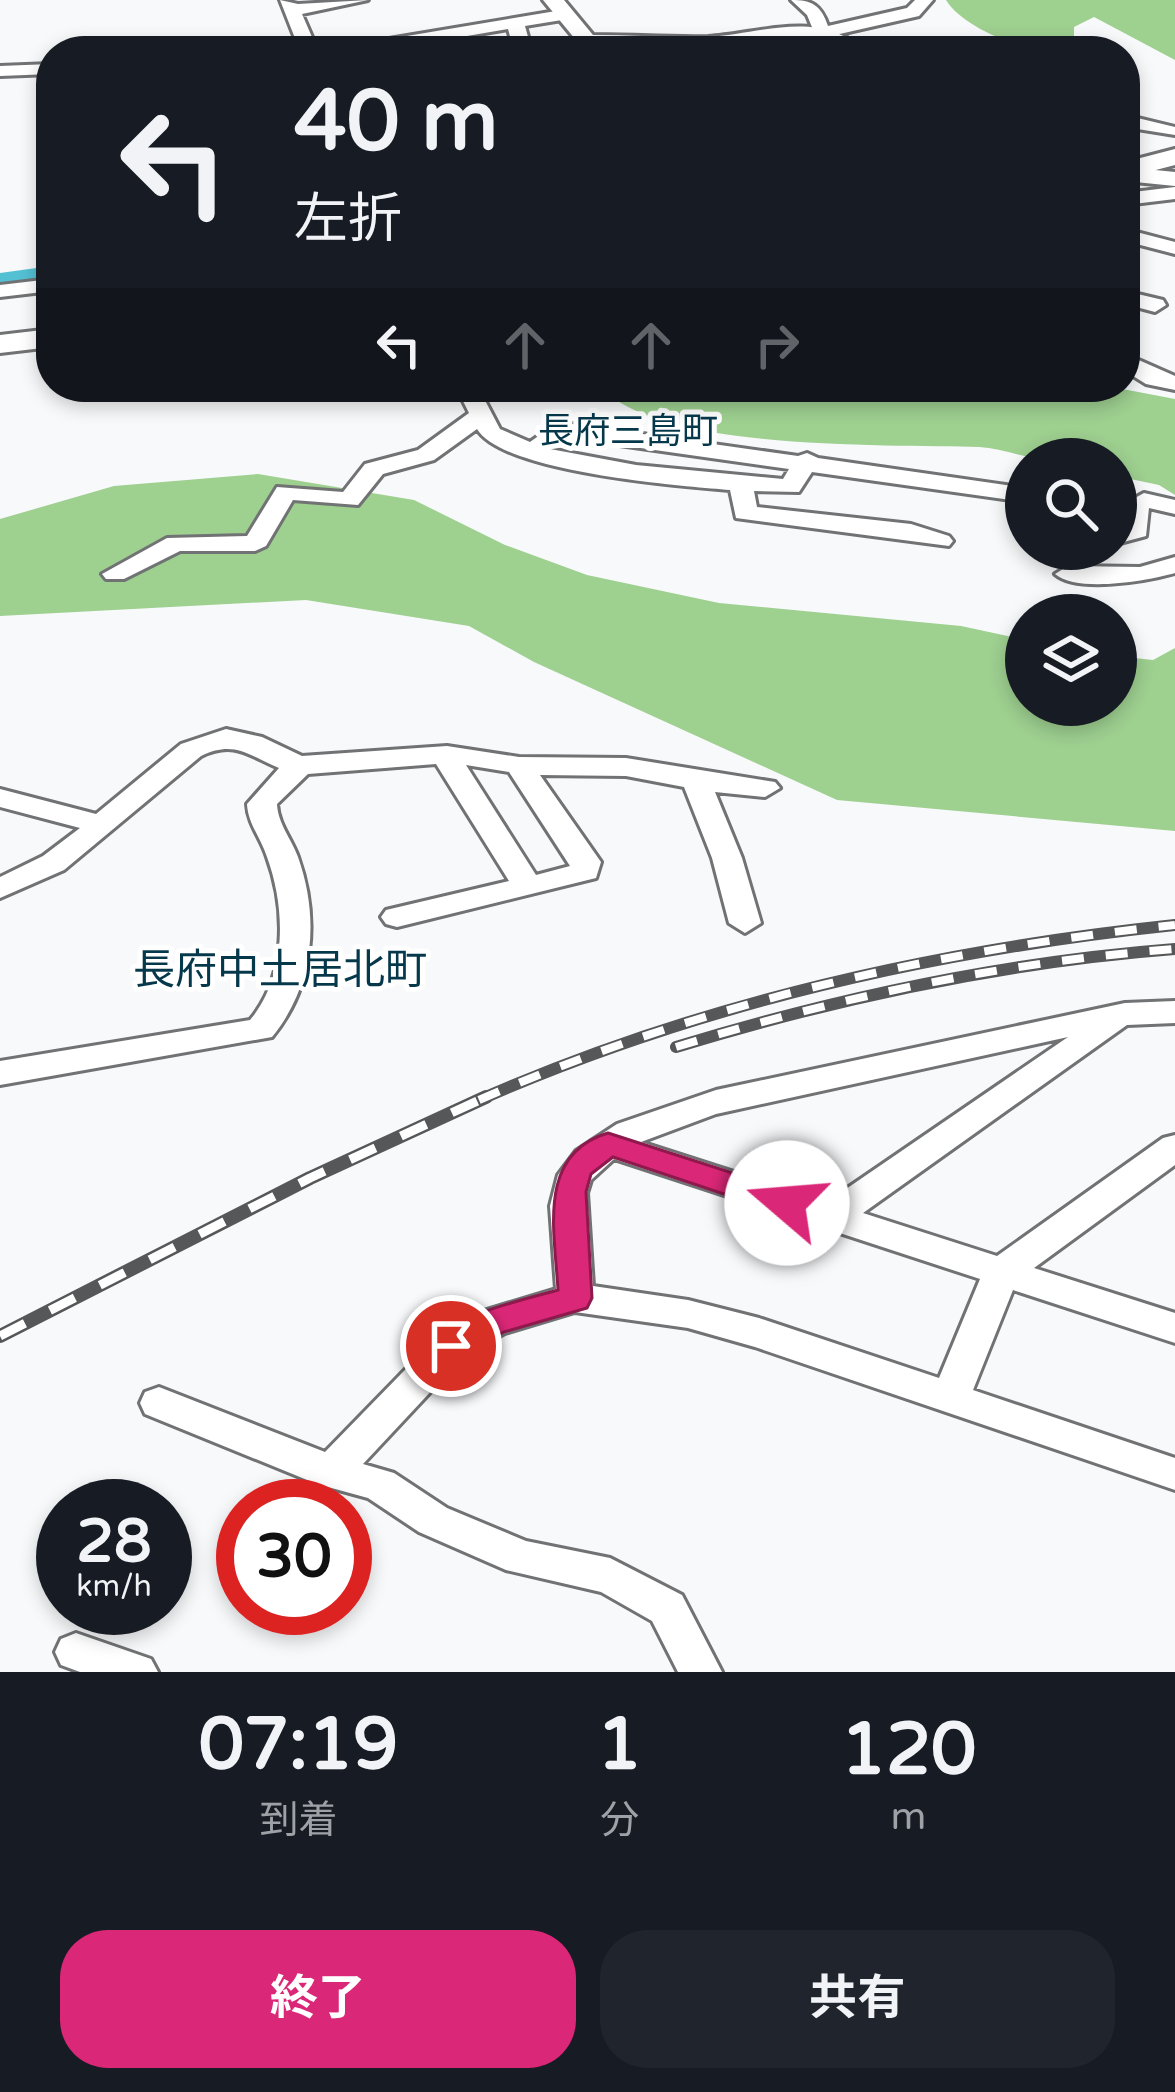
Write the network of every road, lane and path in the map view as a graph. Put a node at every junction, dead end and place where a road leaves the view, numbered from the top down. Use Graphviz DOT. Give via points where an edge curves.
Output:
graph roads {
  1 [pos="360,0"];
  2 [pos="800,0"];
  3 [pos="290,5"];
  4 [pos="919,6"];
  5 [pos="558,7"];
  6 [pos="514,22"];
  7 [pos="931,22"];
  8 [pos="822,33"];
  9 [pos="303,36"];
  10 [pos="446,36"];
  11 [pos="518,36"];
  12 [pos="584,36"];
  13 [pos="788,36"];
  14 [pos="827,36"];
  15 [pos="36,70"];
  16 [pos="0,71"];
  17 [pos="1140,128"];
  18 [pos="1172,144"];
  19 [pos="1140,163"];
  20 [pos="1140,174"];
  21 [pos="1175,179"];
  22 [pos="1175,194"];
  23 [pos="1140,198"];
  24 [pos="1140,239"];
  25 [pos="1175,248"];
  26 [pos="36,287"];
  27 [pos="0,291"];
  28 [pos="1140,301"];
  29 [pos="1155,305"];
  30 [pos="36,340"];
  31 [pos="0,344"];
  32 [pos="1140,370"];
  33 [pos="1175,383"];
  34 [pos="473,402"];
  35 [pos="479,416"];
  36 [pos="534,451"];
  37 [pos="806,460"];
  38 [pos="741,483"];
  39 [pos="1005,492"];
  40 [pos="1137,504"];
  41 [pos="1175,507"];
  42 [pos="940,541"];
  43 [pos="1175,565"];
  44 [pos="115,574"];
  45 [pos="1068,574"];
  46 [pos="445,755"];
  47 [pos="301,765"];
  48 [pos="519,766"];
  49 [pos="696,781"];
  50 [pos="765,788"];
  51 [pos="0,798"];
  52 [pos="100,824"];
  53 [pos="528,886"];
  54 [pos="0,888"];
  55 [pos="397,917"];
  56 [pos="745,923"];
  57 [pos="1175,1012"];
  58 [pos="1126,1014"];
  59 [pos="0,1073"];
  60 [pos="608,1144"];
  61 [pos="1175,1147"];
  62 [pos="831,1217"];
  63 [pos="1000,1273"];
  64 [pos="575,1298"];
  65 [pos="1175,1328"];
  66 [pos="949,1400"];
  67 [pos="159,1403"];
  68 [pos="331,1472"];
  69 [pos="1175,1474"];
  70 [pos="76,1652"];
  71 [pos="136,1672"];
  72 [pos="700,1672"];
  1 -- 3 [label="street"];
  2 -- 8 [label="street"];
  3 -- 9 [label="street"];
  4 -- 7 [label="street"];
  4 -- 8 [label="street"];
  5 -- 6 [label="street"];
  5 -- 12 [label="main road"];
  6 -- 10 [label="street"];
  6 -- 11 [label="street"];
  8 -- 13 [label="main road"];
  8 -- 14 [label="main road"];
  15 -- 16 [label="street"];
  17 -- 18 [label="street"];
  18 -- 19 [label="highway"];
  20 -- 21 [label="main road"];
  22 -- 23 [label="street"];
  24 -- 25 [label="street"];
  26 -- 27 [label="street"];
  28 -- 29 [label="street"];
  30 -- 31 [label="highway"];
  32 -- 33 [label="street"];
  34 -- 35 [label="street"];
  35 -- 36 [label="street" via="503,440"];
  35 -- 44 [label="street" via="426,455 374,469 349,500 286,492 256,542 176,543"];
  36 -- 37 [label="street" via="557,429"];
  36 -- 38 [label="street"];
  37 -- 38 [label="street" via="790,487"];
  37 -- 39 [label="street"];
  38 -- 42 [label="street" via="745,513"];
  40 -- 41 [label="street"];
  43 -- 45 [label="street" via="1141,575"];
  46 -- 47 [label="street"];
  46 -- 48 [label="street"];
  46 -- 53 [label="street"];
  47 -- 52 [label="street" via="226,738 194,748"];
  47 -- 59 [label="street" via="261,809 299,921 280,1011 260,1029"];
  48 -- 49 [label="street" via="626,767"];
  48 -- 53 [label="street" via="586,862 576,875"];
  49 -- 50 [label="street"];
  49 -- 56 [label="street"];
  51 -- 52 [label="street"];
  52 -- 54 [label="street" via="46,868"];
  53 -- 55 [label="street"];
  57 -- 58 [label="street"];
  58 -- 60 [label="street" via="716,1102"];
  58 -- 62 [label="street"];
  60 -- 62 [label="street"];
  60 -- 64 [label="street" via="577,1168 569,1192"];
  61 -- 63 [label="street"];
  62 -- 63 [label="street"];
  63 -- 65 [label="street"];
  63 -- 66 [label="street"];
  64 -- 66 [label="street" via="688,1314"];
  64 -- 68 [label="street" via="493,1322 451,1346"];
  66 -- 69 [label="street"];
  67 -- 68 [label="street"];
  68 -- 72 [label="street" via="380,1485 433,1520 521,1558 610,1576 667,1608"];
  70 -- 71 [label="street"];
}
